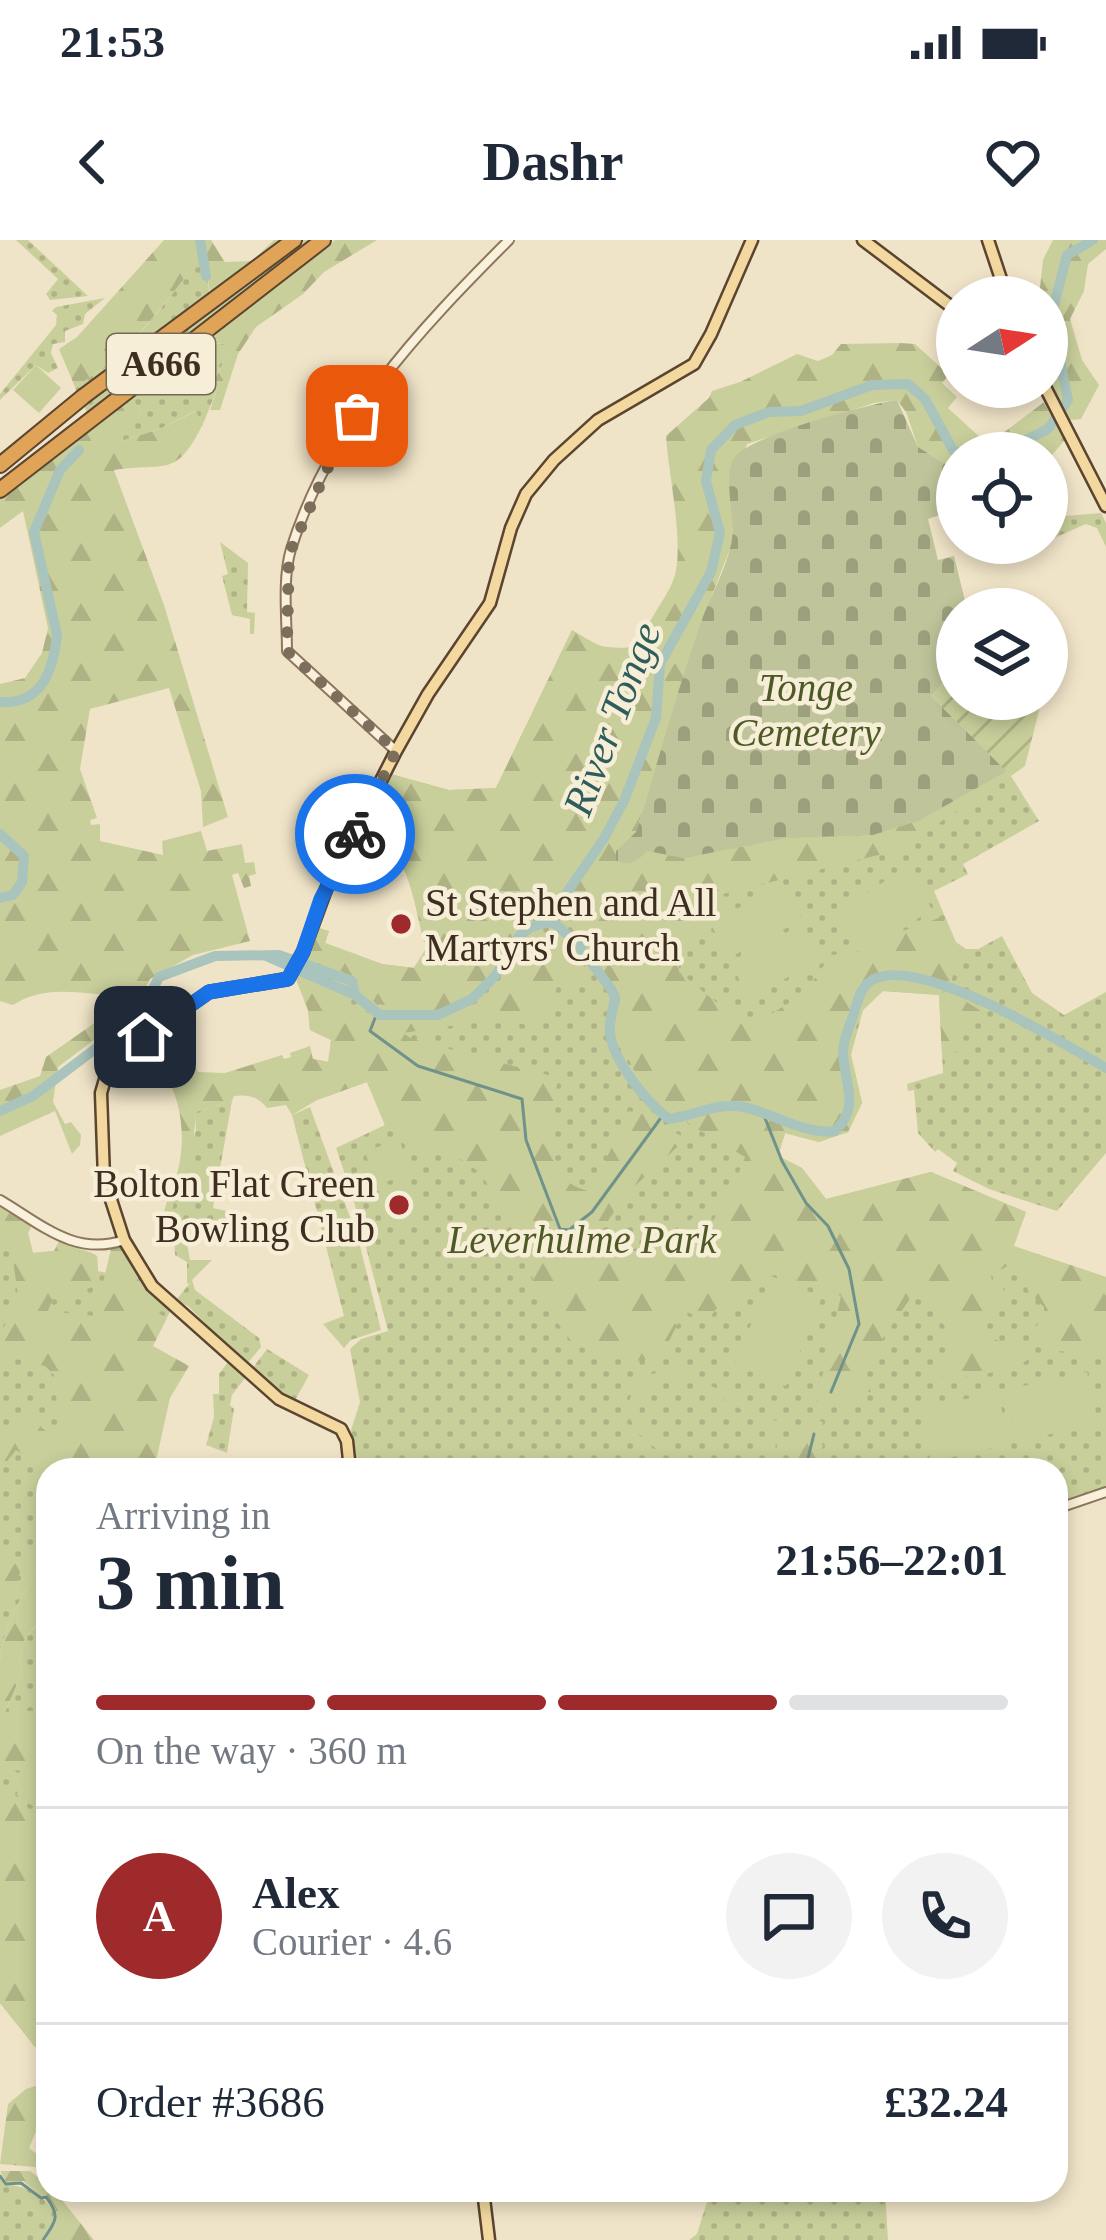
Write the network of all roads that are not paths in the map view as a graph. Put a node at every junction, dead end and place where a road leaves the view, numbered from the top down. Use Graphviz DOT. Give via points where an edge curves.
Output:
graph roads {
  1 [pos="293,240"];
  2 [pos="323,240"];
  3 [pos="509,240"];
  4 [pos="752,240"];
  5 [pos="863,240"];
  6 [pos="988,240"];
  7 [pos="1000,276"];
  8 [pos="936,294"];
  9 [pos="1057,408"];
  10 [pos="0,462"];
  11 [pos="0,490"];
  12 [pos="1106,506"];
  13 [pos="396,751"];
  14 [pos="0,1200"];
  15 [pos="124,1240"];
  16 [pos="349,1458"];
  17 [pos="1106,1492"];
  18 [pos="1068,1505"];
  19 [pos="484,2202"];
  20 [pos="489,2240"];
  1 -- 10 [label="highway, A666"];
  2 -- 11 [label="highway, A666"];
  3 -- 13 [label="street" via="405,347 329,465 289,554 287,651"];
  4 -- 13 [label="main road" via="700,356 598,421 535,482 511,528 490,603"];
  5 -- 8 [label="main road"];
  6 -- 7 [label="main road"];
  9 -- 12 [label="main road"];
  13 -- 15 [label="main road" via="288,979 205,994 108,1069 101,1093 104,1178"];
  14 -- 15 [label="street" via="77,1243 97,1248"];
  15 -- 16 [label="main road" via="160,1294 279,1400 341,1429"];
  17 -- 18 [label="street"];
  19 -- 20 [label="main road"];
}
